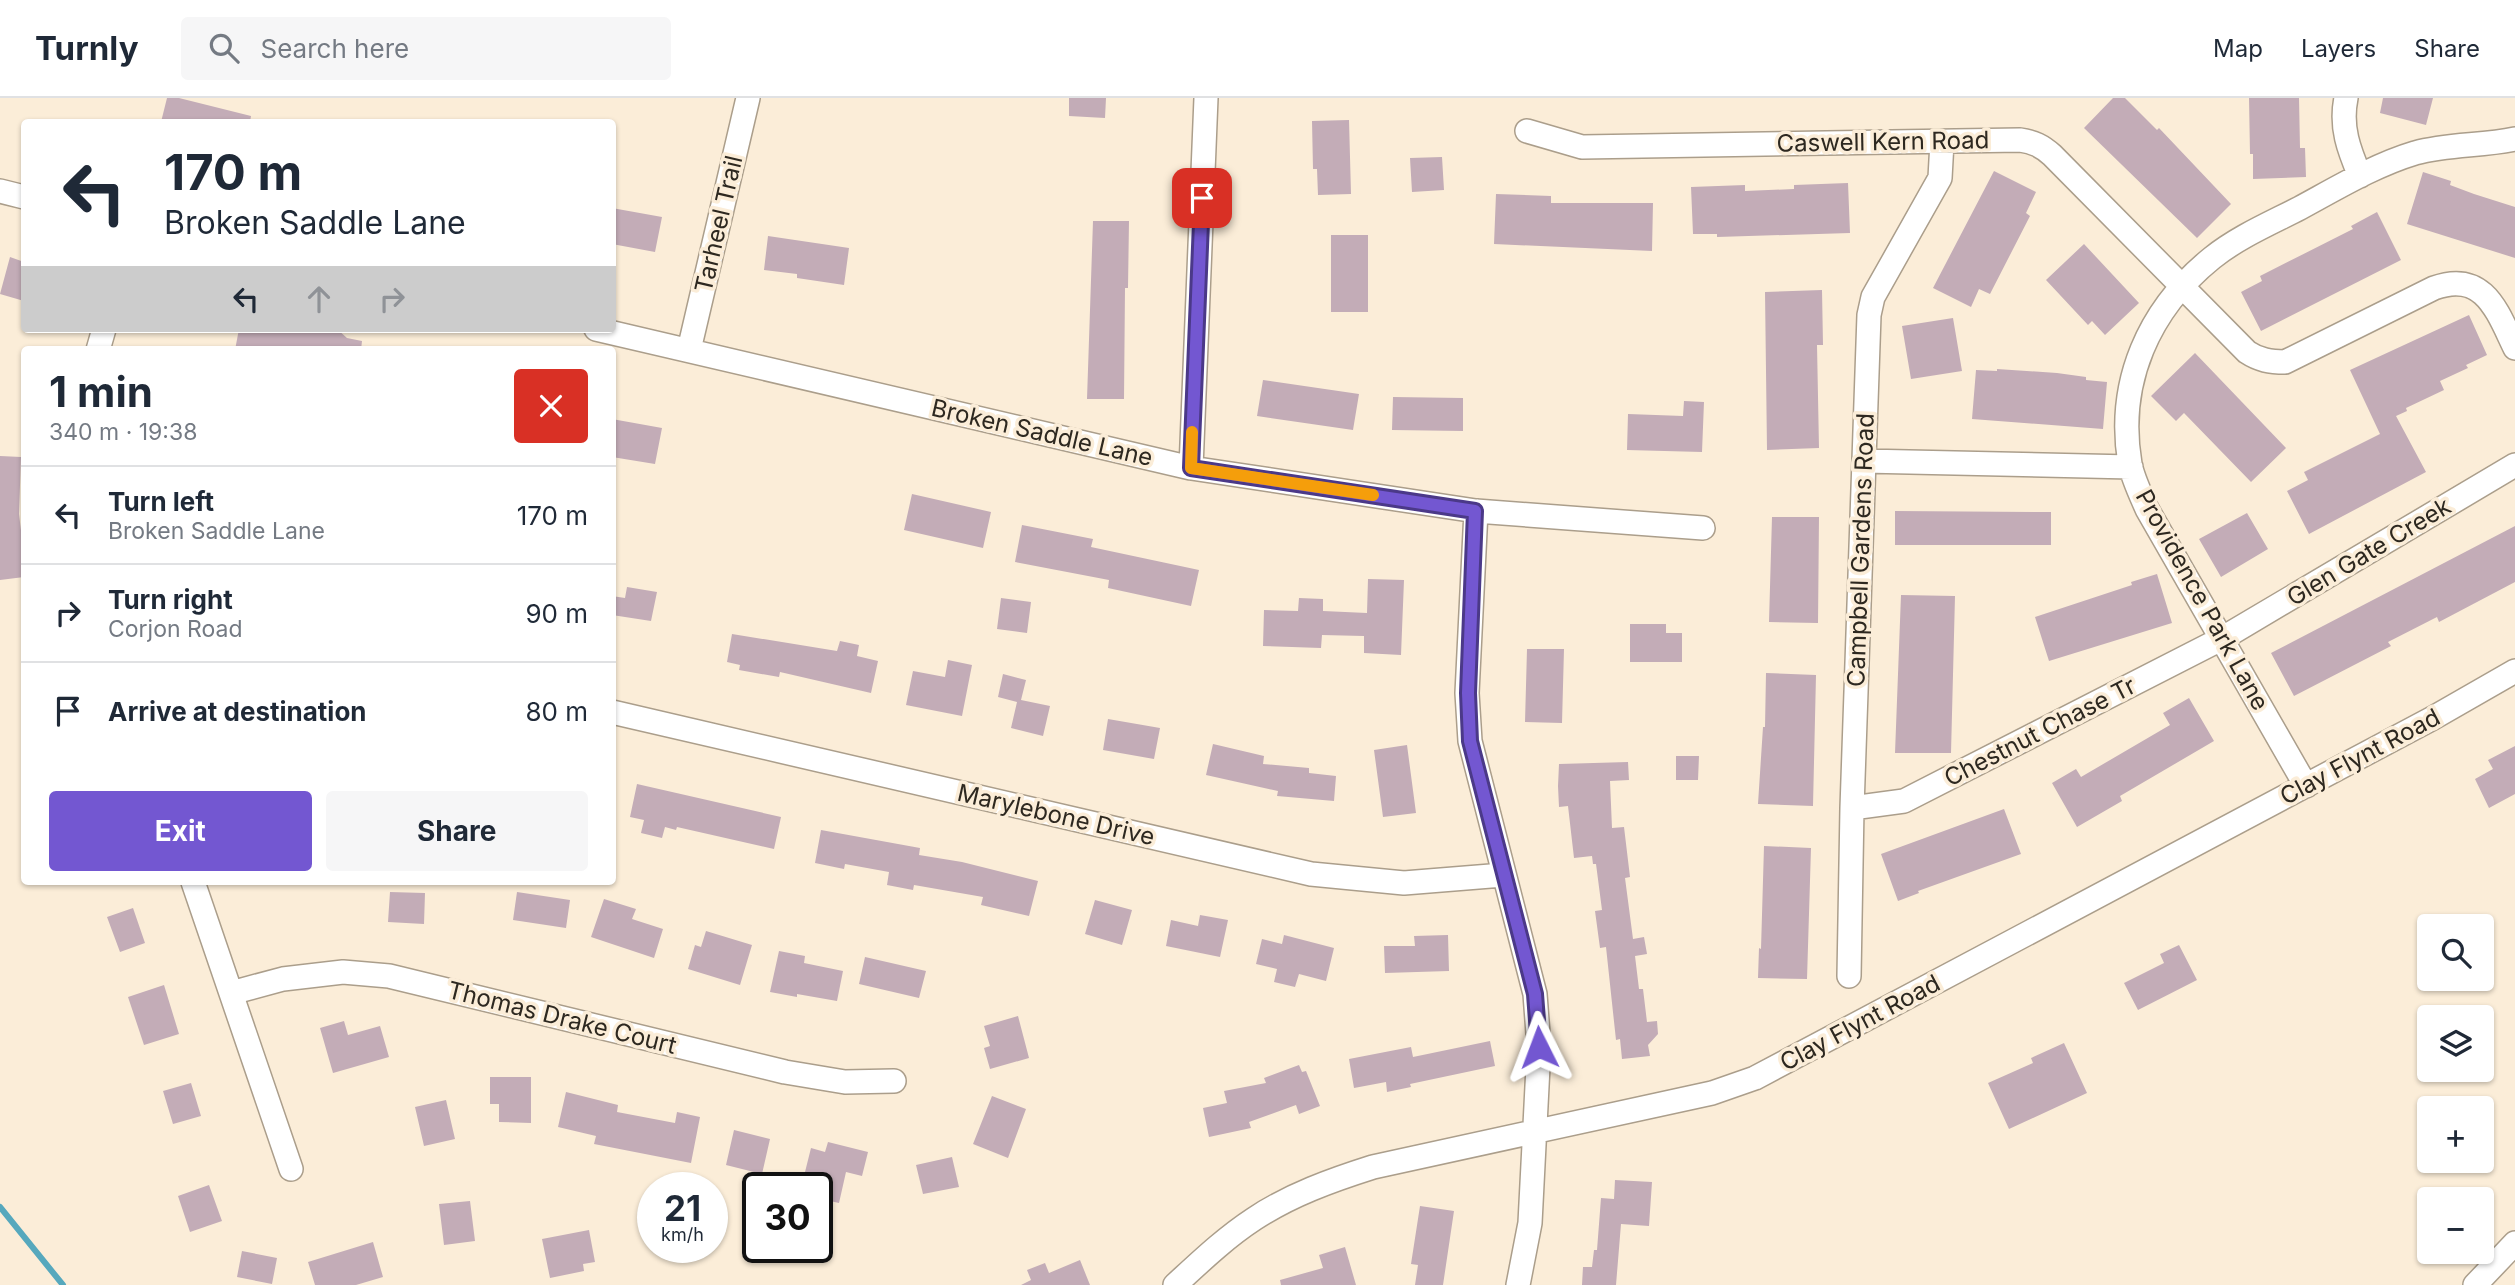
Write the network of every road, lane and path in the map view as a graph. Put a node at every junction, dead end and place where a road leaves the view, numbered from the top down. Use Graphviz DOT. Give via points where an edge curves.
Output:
graph roads {
  1 [pos="748,98"];
  2 [pos="1206,98"];
  3 [pos="2346,98"];
  4 [pos="1527,131"];
  5 [pos="2515,139"];
  6 [pos="1942,142"];
  7 [pos="2360,176"];
  8 [pos="0,191"];
  9 [pos="21,196"];
  10 [pos="2182,286"];
  11 [pos="614,333"];
  12 [pos="2515,348"];
  13 [pos="689,350"];
  14 [pos="1864,461"];
  15 [pos="2515,465"];
  16 [pos="2130,467"];
  17 [pos="1191,468"];
  18 [pos="1475,511"];
  19 [pos="1703,528"];
  20 [pos="2223,638"];
  21 [pos="2515,671"];
  22 [pos="616,713"];
  23 [pos="2306,786"];
  24 [pos="1852,808"];
  25 [pos="1503,875"];
  26 [pos="194,885"];
  27 [pos="1849,976"];
  28 [pos="230,993"];
  29 [pos="894,1081"];
  30 [pos="1534,1132"];
  31 [pos="291,1169"];
  32 [pos="2515,1243"];
  33 [pos="1175,1285"];
  34 [pos="1518,1285"];
  35 [pos="2475,1285"];
  1 -- 13 [label="street, Tarheel Trail"];
  2 -- 17 [label="street"];
  3 -- 7 [label="street" via="2346,143"];
  4 -- 6 [label="street, Caswell Kern Road" via="1582,148"];
  5 -- 7 [label="street, Providence Park Lane" via="2415,153"];
  6 -- 10 [label="street, Caswell Kern Road" via="2020,140 2043,146"];
  6 -- 14 [label="street, Campbell Gardens Road" via="1941,178 1871,306"];
  7 -- 10 [label="street, Providence Park Lane" via="2214,256"];
  8 -- 9 [label="street"];
  10 -- 12 [label="street" via="2247,352 2265,361 2285,362 2301,356 2434,288 2453,284 2472,287 2492,301"];
  10 -- 16 [label="street, Providence Park Lane" via="2146,337 2134,373 2128,406"];
  11 -- 13 [label="street, Broken Saddle Lane"];
  13 -- 17 [label="street, Broken Saddle Lane"];
  14 -- 16 [label="street"];
  14 -- 24 [label="street, Campbell Gardens Road"];
  15 -- 20 [label="street, Glen Gate Creek"];
  16 -- 20 [label="street, Providence Park Lane" via="2147,509"];
  17 -- 18 [label="street, Broken Saddle Lane"];
  18 -- 19 [label="street, Broken Saddle Lane"];
  18 -- 25 [label="street" via="1470,741"];
  20 -- 23 [label="street, Providence Park Lane"];
  20 -- 24 [label="street, Chestnut Chase Tr" via="1904,801"];
  21 -- 23 [label="street, Clay Flynt Road"];
  22 -- 25 [label="street, Marylebone Drive" via="1311,874 1404,883"];
  23 -- 30 [label="street, Clay Flynt Road" via="1755,1078 1712,1093"];
  24 -- 27 [label="street, Campbell Gardens Road"];
  25 -- 30 [label="street" via="1535,994 1539,1047"];
  26 -- 28 [label="street"];
  28 -- 29 [label="street, Thomas Drake Court" via="283,979 342,972 389,976 785,1072 845,1082"];
  28 -- 31 [label="street"];
  30 -- 33 [label="street, Clay Flynt Road" via="1373,1167 1327,1182 1255,1218"];
  30 -- 34 [label="street" via="1530,1223"];
  32 -- 35 [label="street"];
}
